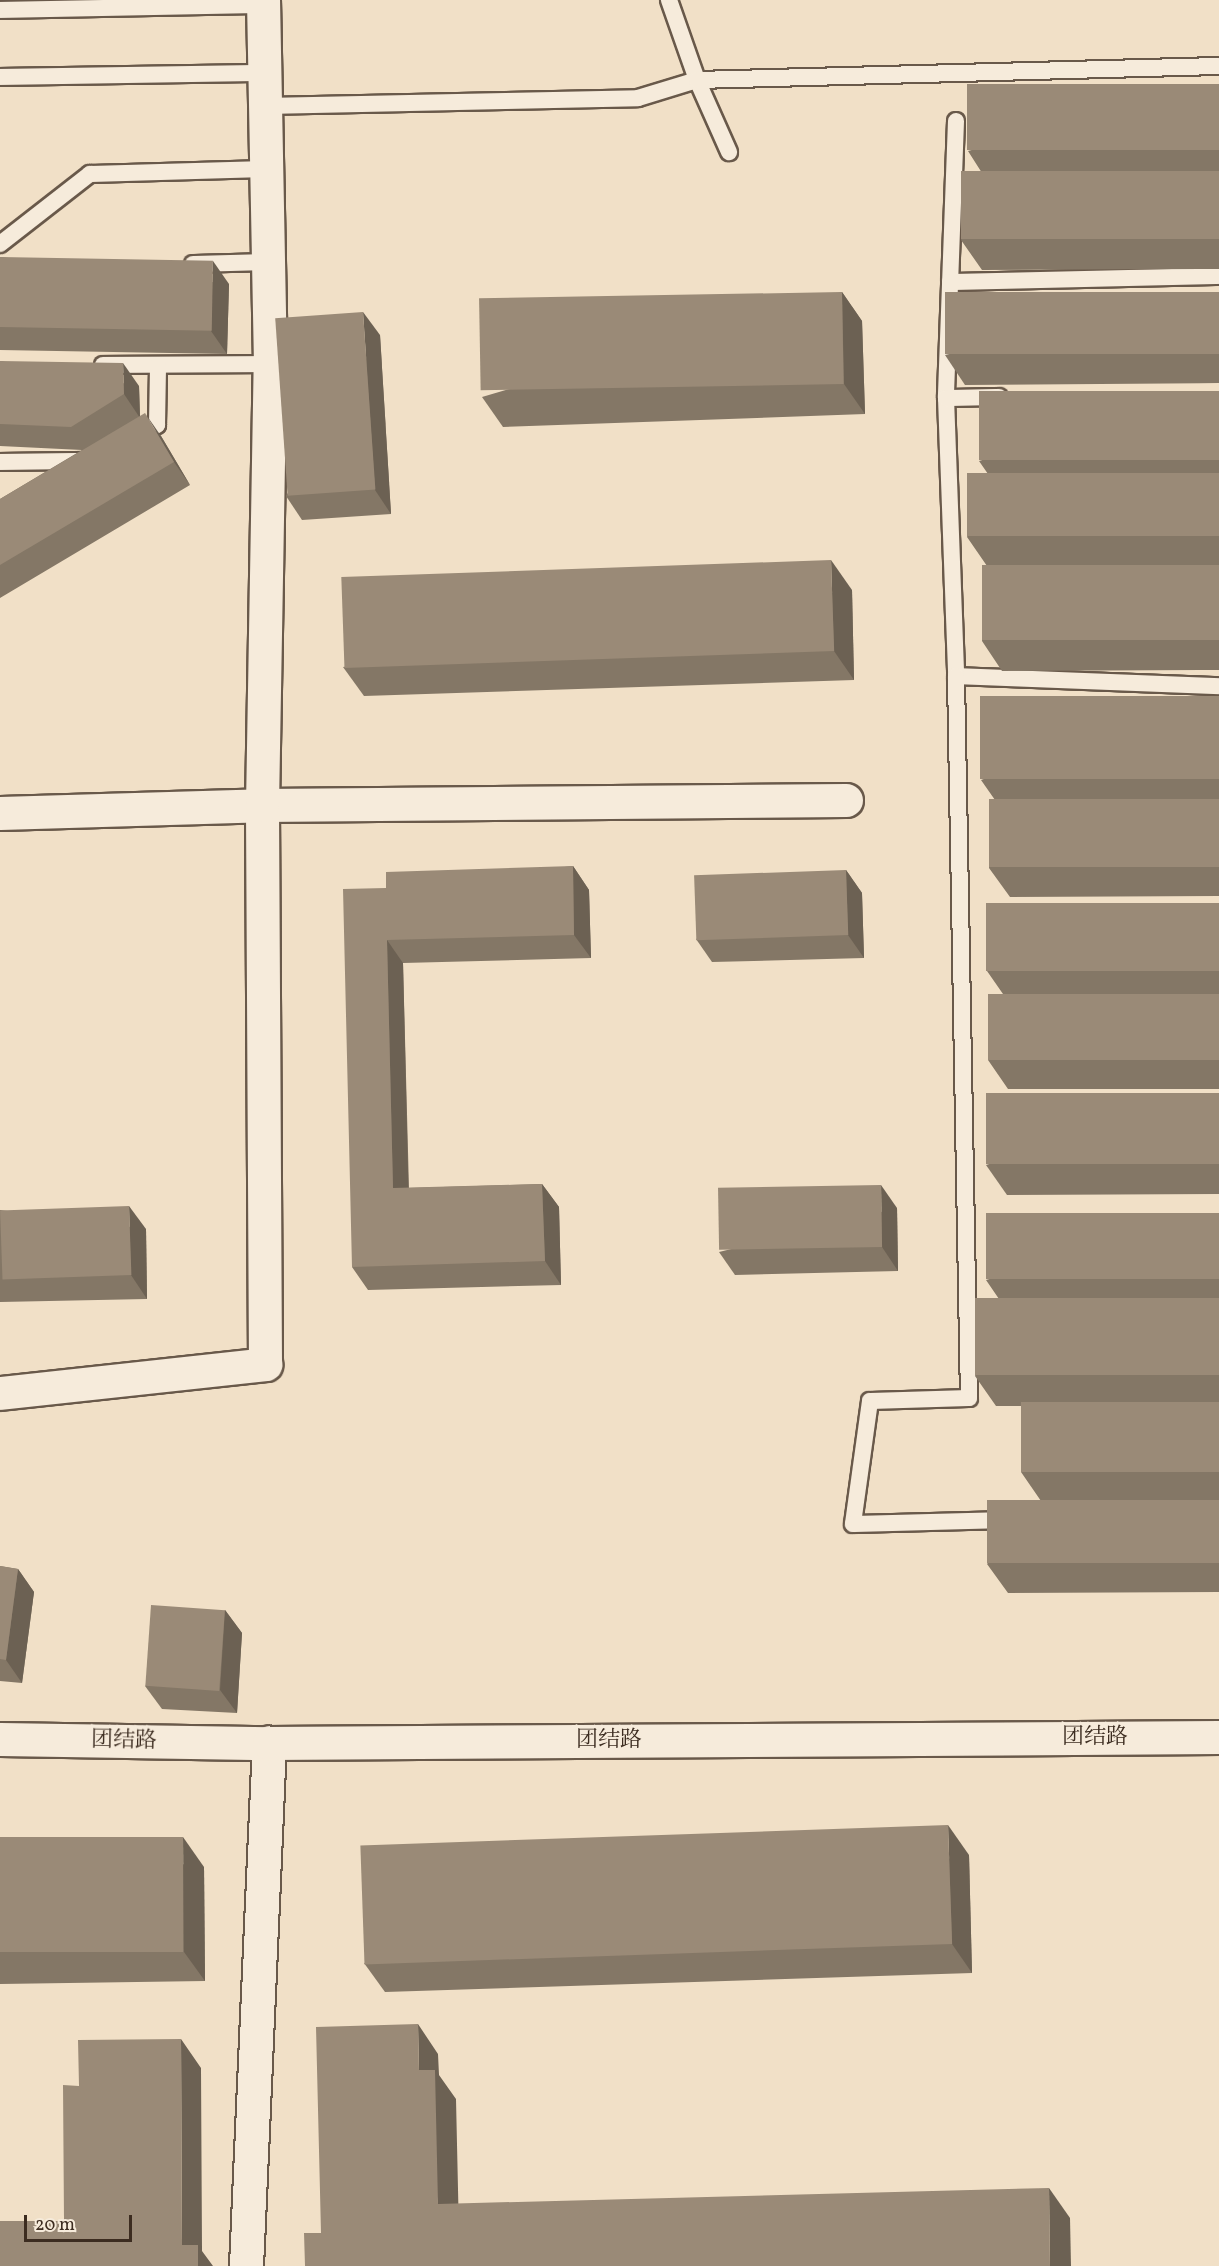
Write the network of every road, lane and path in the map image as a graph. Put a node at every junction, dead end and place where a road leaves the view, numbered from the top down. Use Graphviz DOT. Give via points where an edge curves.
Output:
graph roads {
  1 [pos="669,0"];
  2 [pos="263,3"];
  3 [pos="0,10"];
  4 [pos="1219,66"];
  5 [pos="264,73"];
  6 [pos="0,77"];
  7 [pos="698,80"];
  8 [pos="265,106"];
  9 [pos="956,121"];
  10 [pos="729,152"];
  11 [pos="266,169"];
  12 [pos="954,187"];
  13 [pos="977,187"];
  14 [pos="0,244"];
  15 [pos="268,262"];
  16 [pos="175,265"];
  17 [pos="1219,276"];
  18 [pos="950,282"];
  19 [pos="270,364"];
  20 [pos="158,365"];
  21 [pos="90,366"];
  22 [pos="1017,397"];
  23 [pos="946,398"];
  24 [pos="120,445"];
  25 [pos="101,456"];
  26 [pos="0,462"];
  27 [pos="956,676"];
  28 [pos="1219,686"];
  29 [pos="846,800"];
  30 [pos="262,805"];
  31 [pos="0,813"];
  32 [pos="0,1393"];
  33 [pos="1030,1519"];
  34 [pos="1219,1737"];
  35 [pos="0,1739"];
  36 [pos="269,1743"];
  37 [pos="246,2266"];
  1 -- 7 [label="lane"];
  2 -- 3 [label="lane"];
  2 -- 5 [label="street"];
  4 -- 7 [label="lane"];
  5 -- 6 [label="lane"];
  5 -- 8 [label="street"];
  7 -- 8 [label="lane" via="638,98"];
  7 -- 10 [label="lane"];
  8 -- 11 [label="street"];
  9 -- 12 [label="lane"];
  11 -- 14 [label="lane" via="90,174"];
  11 -- 15 [label="street"];
  12 -- 13 [label="lane"];
  12 -- 18 [label="lane"];
  15 -- 16 [label="lane"];
  15 -- 19 [label="street"];
  17 -- 18 [label="lane"];
  18 -- 23 [label="lane"];
  19 -- 20 [label="lane"];
  19 -- 30 [label="street"];
  20 -- 21 [label="lane"];
  20 -- 24 [label="lane" via="157,424"];
  22 -- 23 [label="lane"];
  23 -- 27 [label="lane"];
  25 -- 26 [label="lane" via="92,461"];
  27 -- 28 [label="lane"];
  27 -- 33 [label="lane" via="969,1398 870,1401 853,1524"];
  29 -- 30 [label="street"];
  30 -- 31 [label="street"];
  30 -- 32 [label="street" via="265,1364"];
  34 -- 36 [label="street, 团结路"];
  35 -- 36 [label="street, 团结路"];
  36 -- 37 [label="street"];
}
